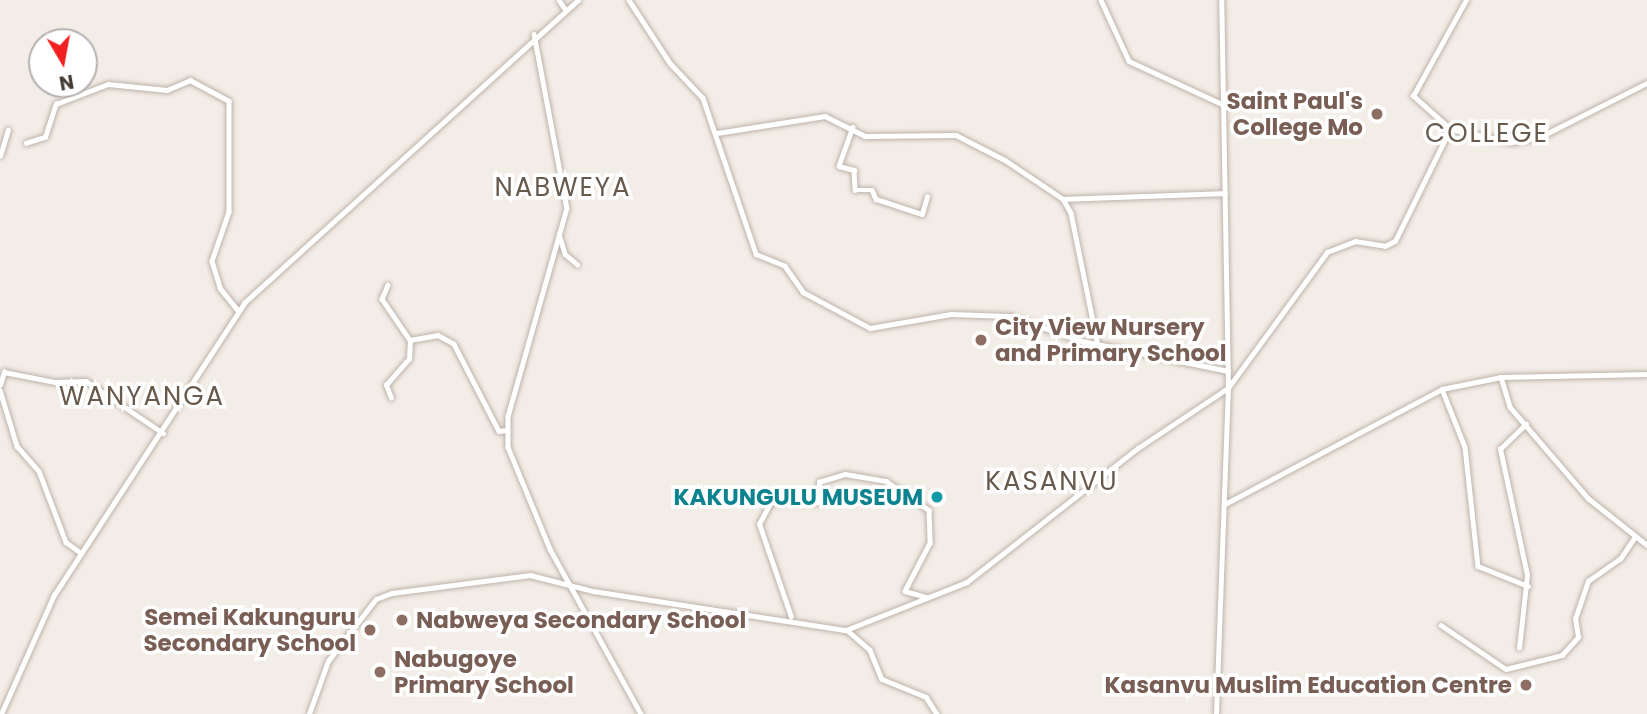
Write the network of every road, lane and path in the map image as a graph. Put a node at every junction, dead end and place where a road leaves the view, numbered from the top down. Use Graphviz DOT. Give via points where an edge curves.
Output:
graph roads {
  1 [pos="559,0"];
  2 [pos="578,0"];
  3 [pos="629,0"];
  4 [pos="1101,0"];
  5 [pos="1221,0"];
  6 [pos="1466,0"];
  7 [pos="565,9"];
  8 [pos="534,33"];
  9 [pos="1647,83"];
  10 [pos="1222,104"];
  11 [pos="853,128"];
  12 [pos="1450,129"];
  13 [pos="8,130"];
  14 [pos="717,133"];
  15 [pos="26,143"];
  16 [pos="0,156"];
  17 [pos="1225,193"];
  18 [pos="927,197"];
  19 [pos="1063,199"];
  20 [pos="559,233"];
  21 [pos="578,264"];
  22 [pos="388,285"];
  23 [pos="238,310"];
  24 [pos="410,340"];
  25 [pos="1097,341"];
  26 [pos="1228,371"];
  27 [pos="1647,374"];
  28 [pos="1501,377"];
  29 [pos="0,388"];
  30 [pos="1228,388"];
  31 [pos="1443,389"];
  32 [pos="391,398"];
  33 [pos="1525,424"];
  34 [pos="506,430"];
  35 [pos="163,433"];
  36 [pos="1225,504"];
  37 [pos="1635,537"];
  38 [pos="1647,545"];
  39 [pos="80,552"];
  40 [pos="564,574"];
  41 [pos="550,579"];
  42 [pos="572,585"];
  43 [pos="1528,586"];
  44 [pos="928,598"];
  45 [pos="791,618"];
  46 [pos="864,624"];
  47 [pos="1441,625"];
  48 [pos="846,629"];
  49 [pos="861,639"];
  50 [pos="1519,648"];
  51 [pos="1216,713"];
  52 [pos="1,714"];
  53 [pos="309,714"];
  54 [pos="641,714"];
  55 [pos="937,714"];
  1 -- 7 [label="street"];
  2 -- 7 [label="street"];
  3 -- 14 [label="street" via="670,64 703,98"];
  4 -- 10 [label="street" via="1129,61"];
  5 -- 10 [label="street"];
  6 -- 12 [label="street" via="1413,96"];
  7 -- 8 [label="street"];
  8 -- 20 [label="street" via="566,193"];
  8 -- 23 [label="street"];
  9 -- 12 [label="street" via="1540,137 1512,142"];
  10 -- 17 [label="street"];
  11 -- 14 [label="street" via="825,116"];
  11 -- 18 [label="street" via="839,166 854,170 855,190 872,190 876,199 922,214"];
  11 -- 19 [label="street" via="890,139 912,133 956,135"];
  12 -- 30 [label="street" via="1395,241 1385,246 1355,241 1328,251"];
  13 -- 16 [label="street"];
  14 -- 25 [label="street" via="756,254 785,266 803,292 854,324 870,328 973,312 1010,316"];
  15 -- 23 [label="street" via="46,137 56,104 108,84 167,90 190,80 229,101 229,212 212,261 220,288"];
  17 -- 19 [label="street"];
  17 -- 26 [label="street"];
  19 -- 25 [label="street" via="1078,233"];
  20 -- 21 [label="street" via="565,254"];
  20 -- 34 [label="street"];
  22 -- 24 [label="street" via="382,299"];
  23 -- 35 [label="street"];
  24 -- 32 [label="street" via="409,359 386,385"];
  24 -- 34 [label="street" via="434,335 454,344 499,431"];
  25 -- 26 [label="street"];
  26 -- 30 [label="street"];
  27 -- 28 [label="street"];
  28 -- 31 [label="street"];
  28 -- 33 [label="street" via="1507,400"];
  29 -- 35 [label="street" via="4,372 55,382 86,381"];
  29 -- 39 [label="street" via="17,446 39,471 66,542"];
  30 -- 36 [label="street"];
  30 -- 44 [label="street" via="1160,432 967,582"];
  31 -- 36 [label="street"];
  31 -- 43 [label="street" via="1465,447 1478,566"];
  33 -- 37 [label="street" via="1588,498"];
  33 -- 43 [label="street" via="1500,454"];
  34 -- 40 [label="street" via="515,470"];
  35 -- 39 [label="street"];
  36 -- 51 [label="street"];
  37 -- 38 [label="street"];
  37 -- 47 [label="street" via="1620,559 1588,581 1575,619 1578,637 1562,656 1506,669"];
  39 -- 52 [label="street" via="33,632"];
  40 -- 41 [label="street"];
  40 -- 42 [label="street"];
  41 -- 42 [label="street"];
  41 -- 53 [label="street" via="465,582 378,598 328,661"];
  42 -- 45 [label="street"];
  42 -- 54 [label="street"];
  43 -- 50 [label="street" via="1518,621"];
  44 -- 45 [label="street" via="905,591 930,543 929,510 886,481 845,474 820,482 818,503 770,503 759,524"];
  44 -- 46 [label="street"];
  45 -- 48 [label="street"];
  46 -- 48 [label="street"];
  46 -- 49 [label="street"];
  48 -- 49 [label="street"];
  49 -- 55 [label="street" via="881,679 926,697"];
}
